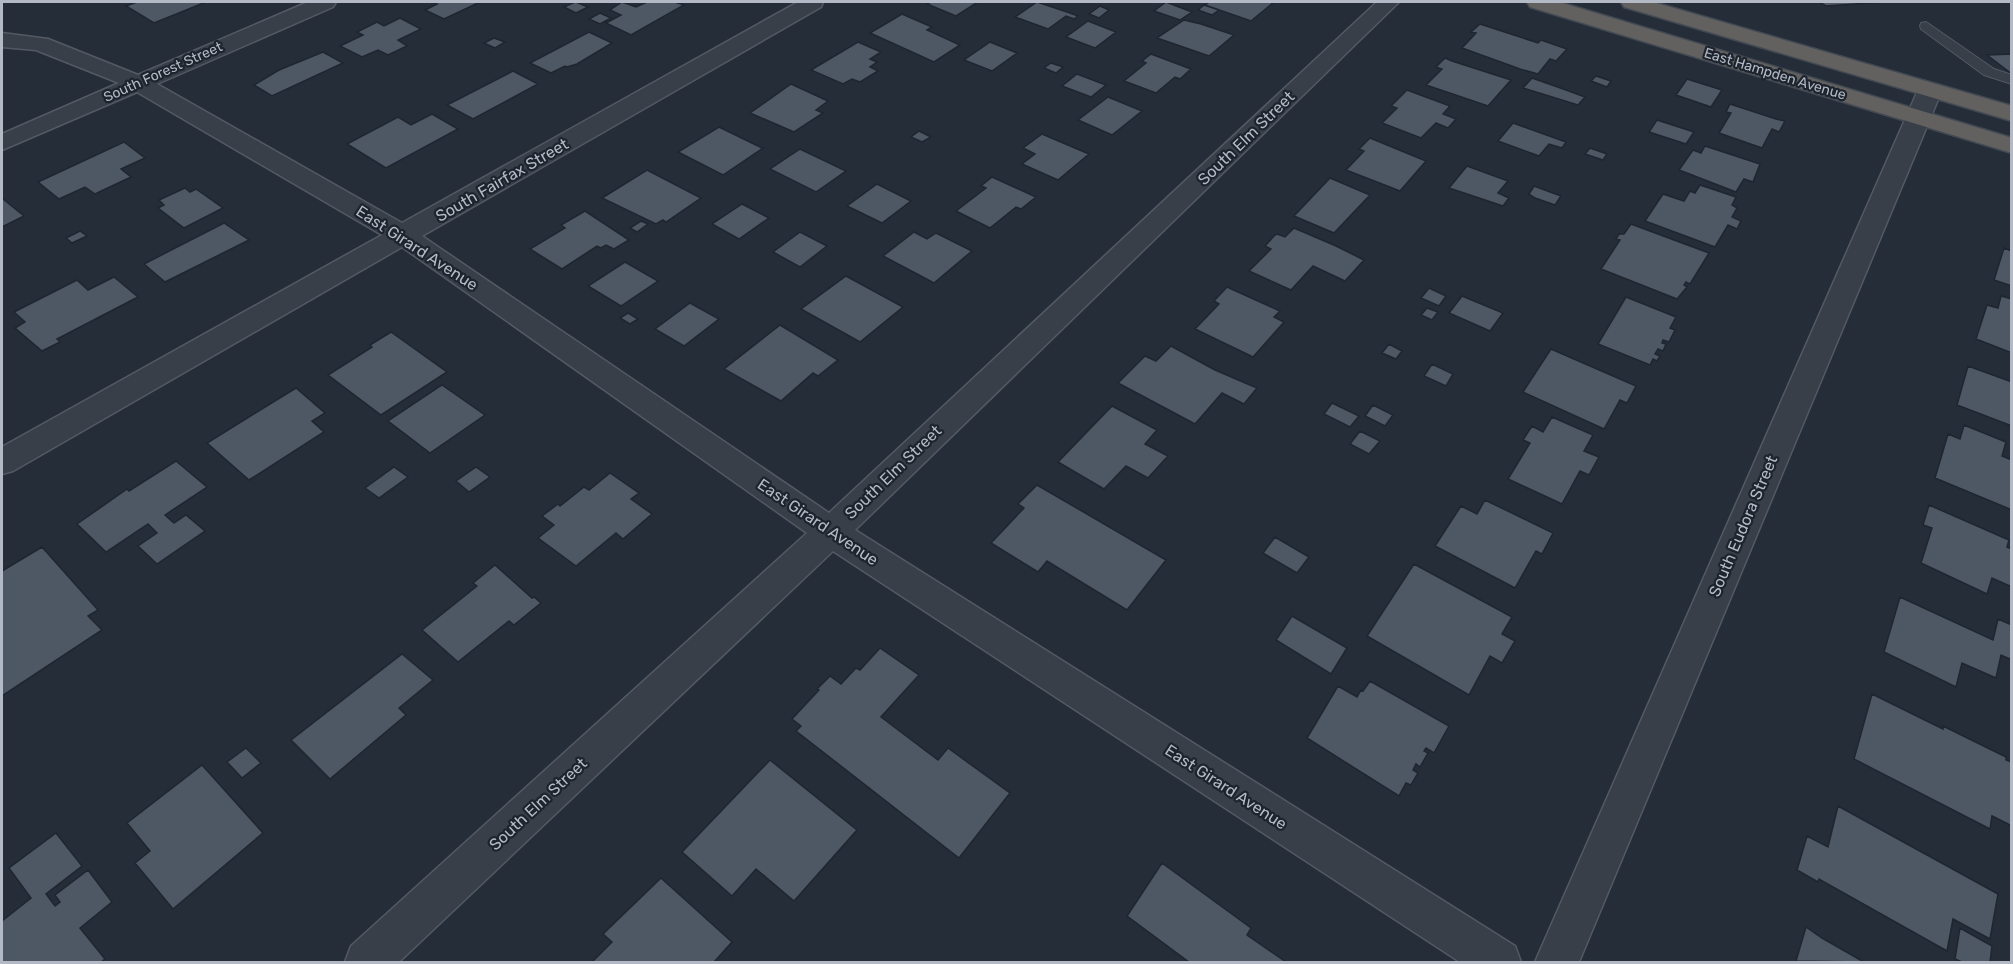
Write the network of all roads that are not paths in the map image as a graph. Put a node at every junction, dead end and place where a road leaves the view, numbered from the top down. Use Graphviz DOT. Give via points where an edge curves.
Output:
graph roads {
  1 [pos="325,2"];
  2 [pos="813,2"];
  3 [pos="1389,2"];
  4 [pos="1538,2"];
  5 [pos="1632,2"];
  6 [pos="1926,26"];
  7 [pos="2,40"];
  8 [pos="2012,80"];
  9 [pos="138,83"];
  10 [pos="1930,90"];
  11 [pos="2012,114"];
  12 [pos="1917,118"];
  13 [pos="2,143"];
  14 [pos="2012,146"];
  15 [pos="404,236"];
  16 [pos="2,462"];
  17 [pos="831,532"];
  18 [pos="367,963"];
  19 [pos="1499,963"];
  20 [pos="1557,963"];
  1 -- 9 [label="street, South Forest Street"];
  2 -- 15 [label="street, South Fairfax Street"];
  3 -- 17 [label="street, South Elm Street"];
  4 -- 12 [label="highway, East Hampden Avenue"];
  5 -- 10 [label="highway, East Hampden Avenue"];
  6 -- 8 [label="lane" via="1989,72"];
  7 -- 9 [label="street, East Girard Avenue" via="40,44"];
  9 -- 13 [label="street, South Forest Street"];
  9 -- 15 [label="street, East Girard Avenue"];
  10 -- 11 [label="highway, East Hampden Avenue"];
  10 -- 12 [label="street, South Eudora Street"];
  12 -- 14 [label="highway, East Hampden Avenue"];
  12 -- 20 [label="street, South Eudora Street"];
  15 -- 16 [label="street, South Fairfax Street"];
  15 -- 17 [label="street, East Girard Avenue"];
  17 -- 18 [label="street, South Elm Street"];
  17 -- 19 [label="street, East Girard Avenue"];
}
